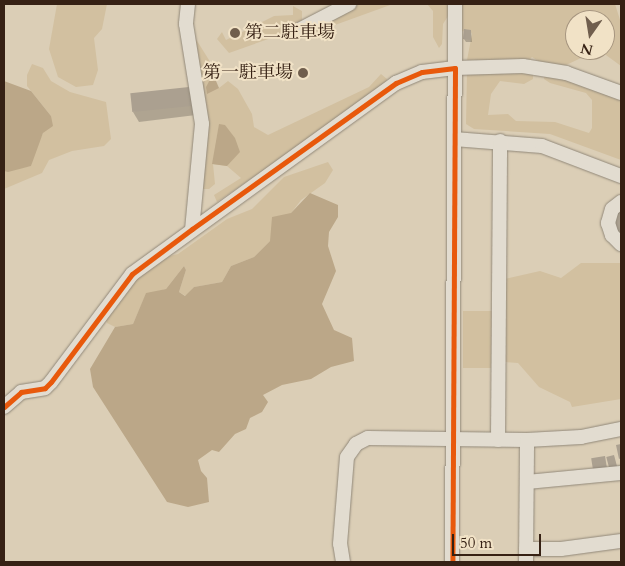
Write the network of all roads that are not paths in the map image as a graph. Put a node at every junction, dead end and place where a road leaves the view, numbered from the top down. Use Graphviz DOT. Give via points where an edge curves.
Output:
graph roads {
  1 [pos="188,4"];
  2 [pos="349,4"];
  3 [pos="455,4"];
  4 [pos="297,31"];
  5 [pos="455,68"];
  6 [pos="621,92"];
  7 [pos="454,139"];
  8 [pos="500,141"];
  9 [pos="621,176"];
  10 [pos="621,202"];
  11 [pos="192,229"];
  12 [pos="621,244"];
  13 [pos="4,407"];
  14 [pos="621,429"];
  15 [pos="453,438"];
  16 [pos="498,440"];
  17 [pos="527,440"];
  18 [pos="621,473"];
  19 [pos="527,482"];
  20 [pos="621,541"];
  21 [pos="526,556"];
  22 [pos="343,562"];
  23 [pos="452,562"];
  1 -- 11 [label="street" via="186,24 202,124"];
  2 -- 4 [label="street"];
  3 -- 5 [label="street"];
  5 -- 6 [label="street" via="543,68"];
  5 -- 7 [label="street"];
  5 -- 11 [label="street" via="422,72 396,83"];
  7 -- 8 [label="street"];
  7 -- 15 [label="street"];
  8 -- 9 [label="street" via="542,146"];
  8 -- 16 [label="street"];
  10 -- 12 [label="street" via="612,209 608,223 612,235"];
  11 -- 13 [label="street" via="132,274 51,382 44,388 21,392"];
  14 -- 17 [label="street" via="581,437"];
  15 -- 16 [label="street"];
  15 -- 22 [label="street" via="368,438 352,448 347,457 345,477 340,544"];
  15 -- 23 [label="street"];
  16 -- 17 [label="street"];
  17 -- 19 [label="street"];
  18 -- 19 [label="street"];
  19 -- 21 [label="street"];
  20 -- 21 [label="street"];
}
